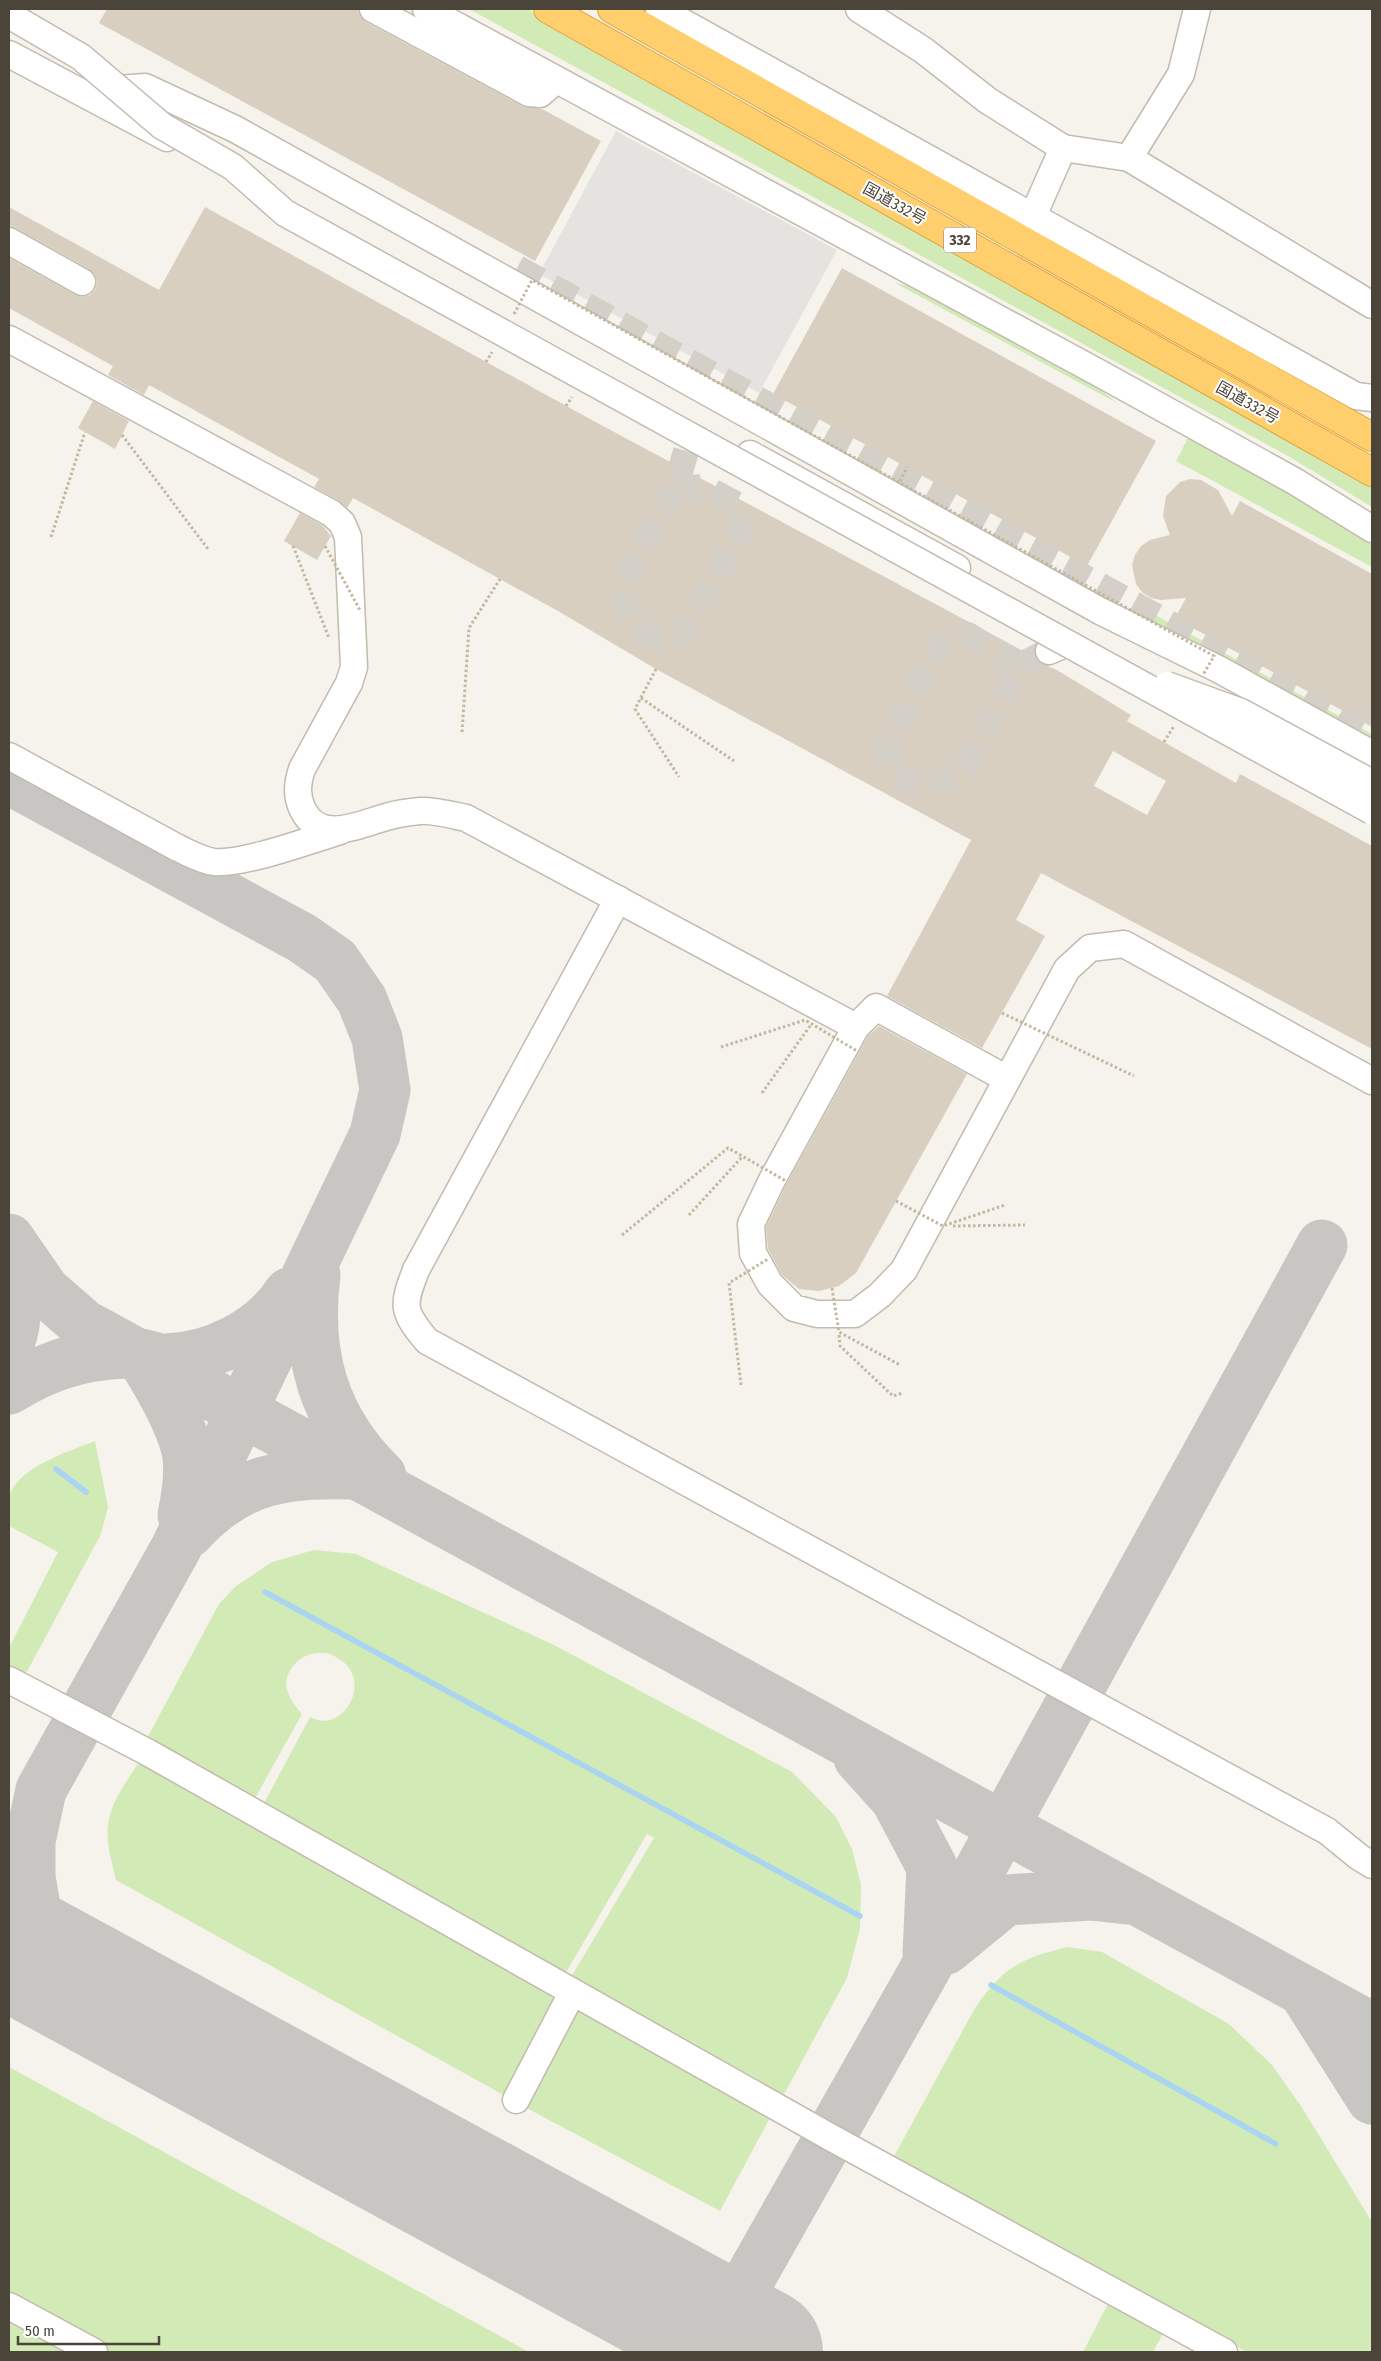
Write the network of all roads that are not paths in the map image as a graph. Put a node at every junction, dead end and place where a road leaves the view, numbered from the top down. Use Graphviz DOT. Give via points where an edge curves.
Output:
graph roads {
  1 [pos="373,9"];
  2 [pos="426,9"];
  3 [pos="548,9"];
  4 [pos="612,9"];
  5 [pos="660,9"];
  6 [pos="859,9"];
  7 [pos="1198,9"];
  8 [pos="9,15"];
  9 [pos="9,54"];
  10 [pos="556,80"];
  11 [pos="81,92"];
  12 [pos="1064,148"];
  13 [pos="1129,158"];
  14 [pos="1033,216"];
  15 [pos="9,241"];
  16 [pos="82,282"];
  17 [pos="1372,305"];
  18 [pos="9,339"];
  19 [pos="1372,398"];
  20 [pos="1372,437"];
  21 [pos="1372,472"];
  22 [pos="1372,529"];
  23 [pos="1098,662"];
  24 [pos="1372,754"];
  25 [pos="9,756"];
  26 [pos="1372,783"];
  27 [pos="1372,811"];
  28 [pos="1372,818"];
  29 [pos="343,830"];
  30 [pos="618,899"];
  31 [pos="856,1039"];
  32 [pos="1007,1079"];
  33 [pos="1372,1081"];
  34 [pos="9,1680"];
  35 [pos="1372,1864"];
  36 [pos="572,1993"];
  37 [pos="516,2100"];
  38 [pos="9,2306"];
  39 [pos="94,2352"];
  40 [pos="1224,2352"];
  1 -- 10 [label="street" via="529,93 540,94"];
  2 -- 10 [label="street"];
  3 -- 21 [label="highway, 国道332号 / 332"];
  4 -- 20 [label="highway, 国道332号 / 332"];
  5 -- 14 [label="street"];
  6 -- 12 [label="street" via="923,50 988,100"];
  7 -- 13 [label="street" via="1181,74"];
  8 -- 23 [label="street, bridge" via="81,57 162,126 233,167 285,213"];
  9 -- 11 [label="street"];
  10 -- 22 [label="street" via="1296,482"];
  11 -- 24 [label="street" via="145,88 236,129 1100,612 1220,670"];
  11 -- 28 [label="street" via="882,525 992,588 1057,648"];
  12 -- 13 [label="street"];
  12 -- 14 [label="street"];
  13 -- 17 [label="street"];
  14 -- 19 [label="street" via="1356,396"];
  15 -- 16 [label="street"];
  18 -- 29 [label="street" via="331,513 342,523 348,537 354,667 349,683 302,769 298,800 307,818 320,828"];
  23 -- 26 [label="street, bridge" via="1226,705"];
  23 -- 27 [label="street, bridge"];
  25 -- 29 [label="street" via="178,848 214,862 236,860"];
  29 -- 30 [label="street" via="388,816 422,810 466,818"];
  30 -- 31 [label="street"];
  30 -- 35 [label="street" via="416,1270 405,1298 410,1320 427,1341 1327,1831"];
  31 -- 32 [label="street" via="876,1007"];
  31 -- 32 [label="street" via="772,1180 751,1224 753,1253 770,1284 794,1308 817,1314 855,1314 880,1296 904,1270"];
  32 -- 33 [label="street" via="1067,969 1090,948 1124,944"];
  34 -- 36 [label="street" via="147,1752"];
  36 -- 37 [label="street"];
  36 -- 40 [label="street"];
  38 -- 39 [label="street"];
}
